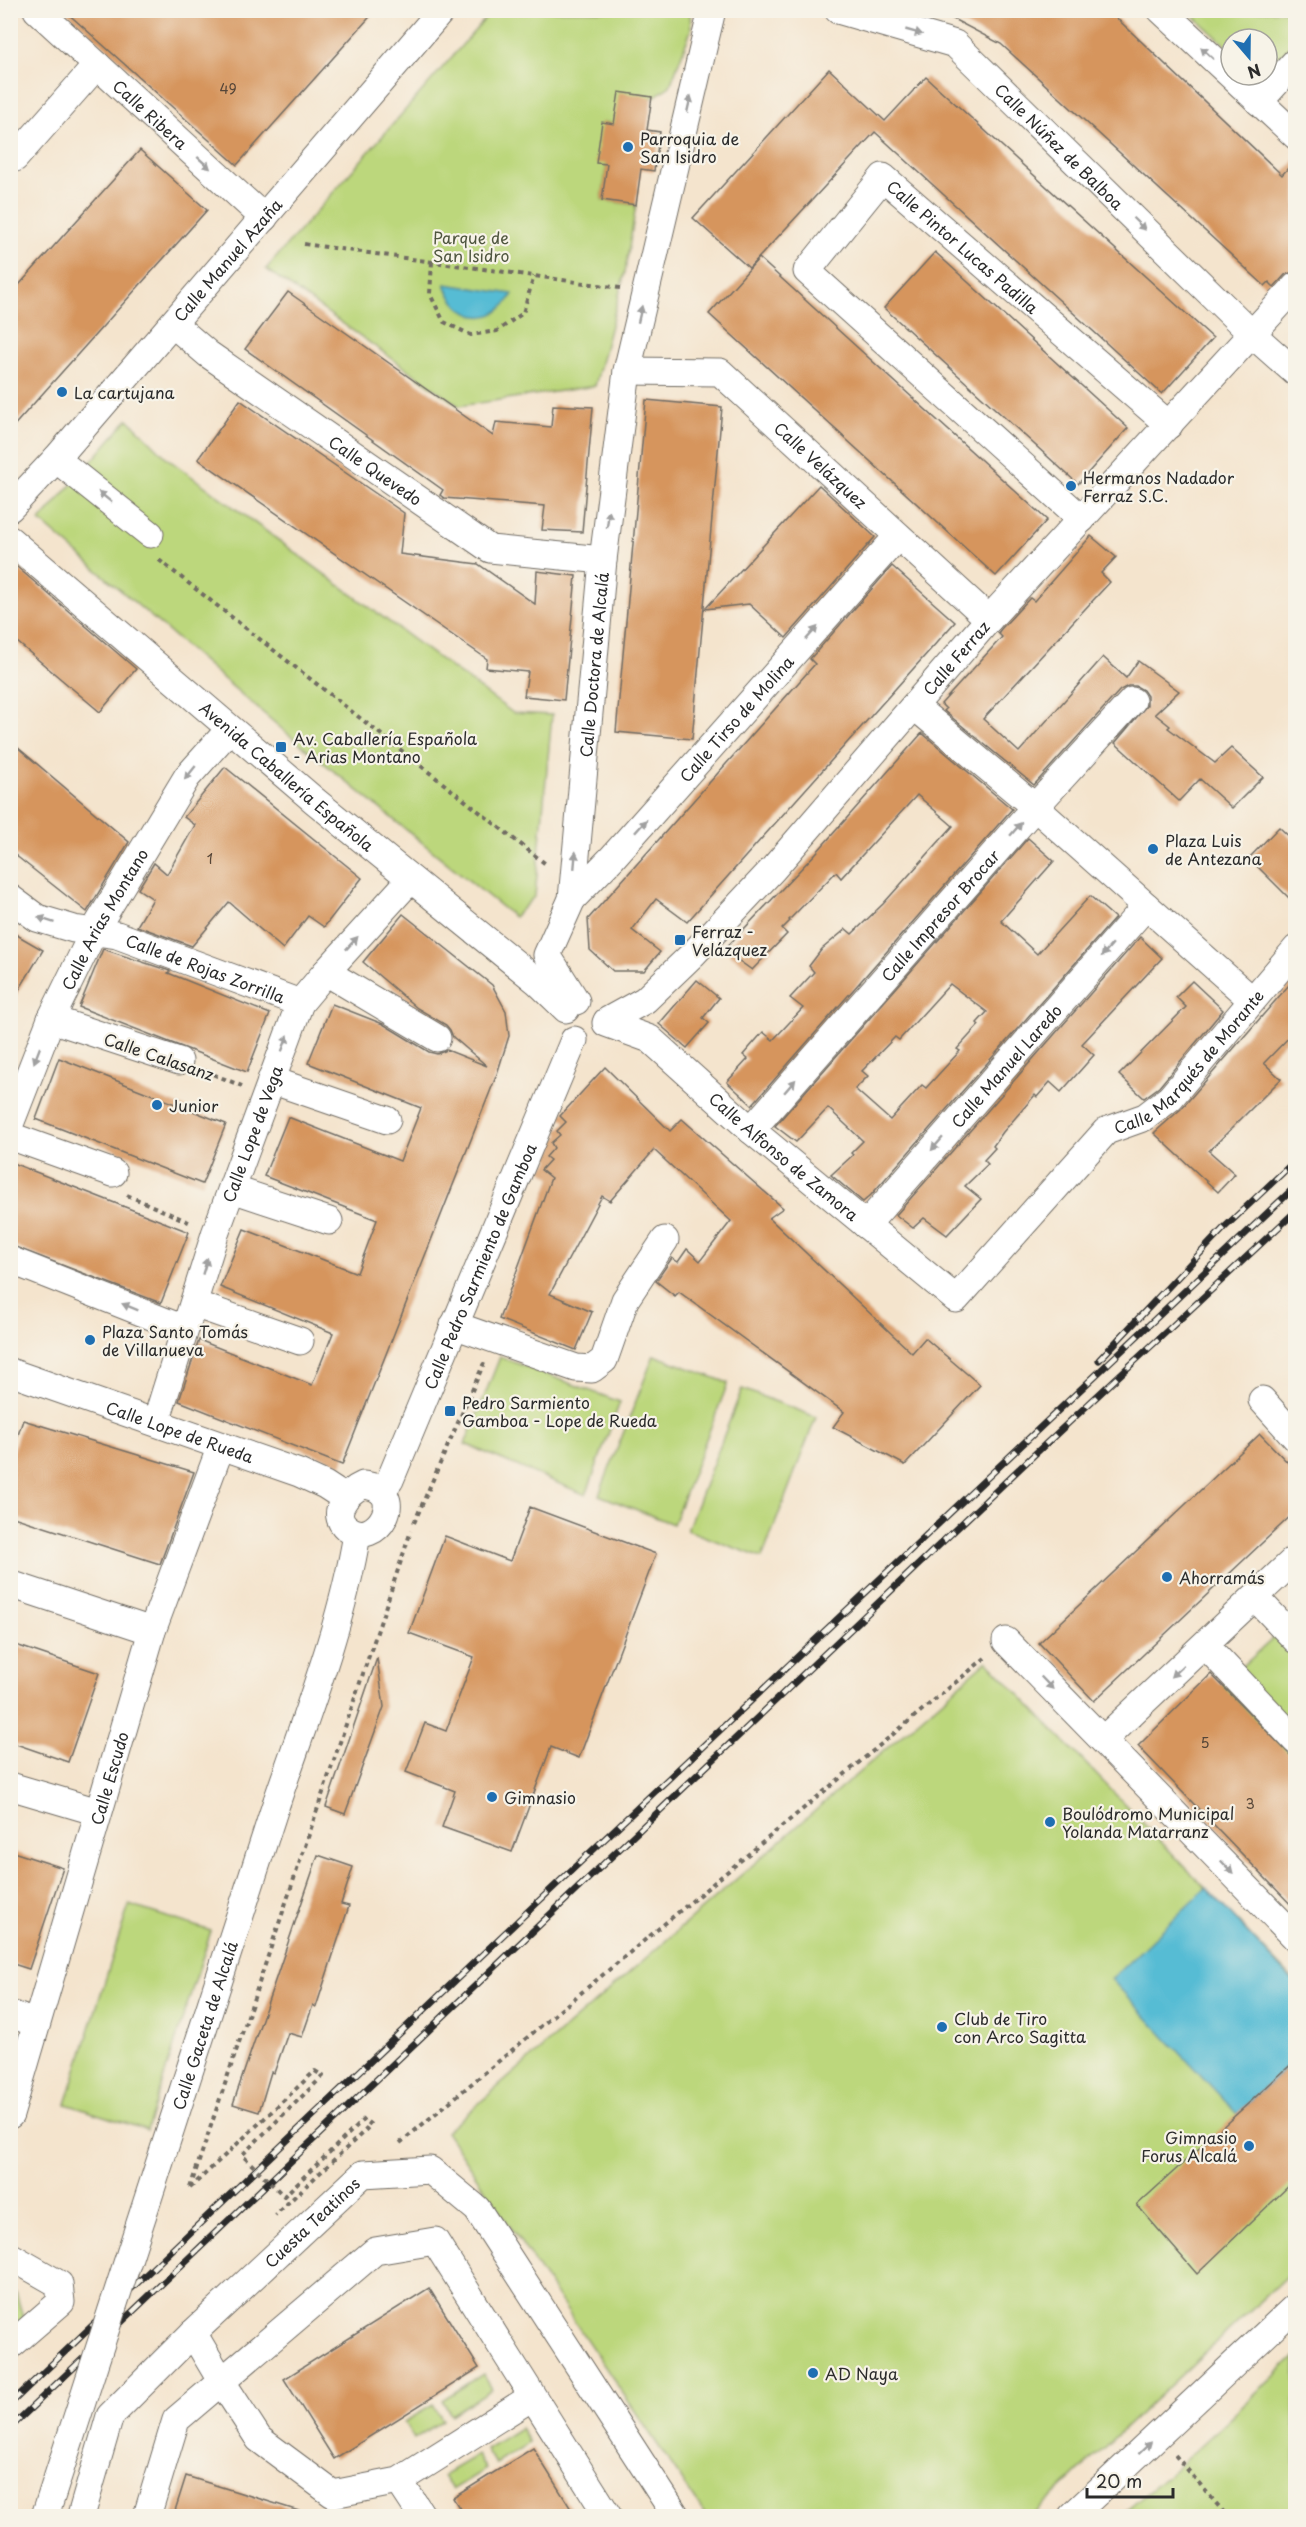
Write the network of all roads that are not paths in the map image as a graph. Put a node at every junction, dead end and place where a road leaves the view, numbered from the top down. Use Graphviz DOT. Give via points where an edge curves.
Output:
graph roads {
  1 [pos="37,10"];
  2 [pos="442,10"];
  3 [pos="712,10"];
  4 [pos="838,10"];
  5 [pos="1161,10"];
  6 [pos="1296,61"];
  7 [pos="97,65"];
  8 [pos="1259,102"];
  9 [pos="1296,136"];
  10 [pos="15,158"];
  11 [pos="264,218"];
  12 [pos="1296,286"];
  13 [pos="173,324"];
  14 [pos="1253,335"];
  15 [pos="627,371"];
  16 [pos="1296,373"];
  17 [pos="1169,425"];
  18 [pos="56,459"];
  19 [pos="10,508"];
  20 [pos="10,513"];
  21 [pos="1082,519"];
  22 [pos="898,536"];
  23 [pos="10,537"];
  24 [pos="151,544"];
  25 [pos="603,560"];
  26 [pos="989,619"];
  27 [pos="1132,701"];
  28 [pos="914,706"];
  29 [pos="229,730"];
  30 [pos="1035,807"];
  31 [pos="410,880"];
  32 [pos="10,898"];
  33 [pos="572,899"];
  34 [pos="1146,906"];
  35 [pos="94,931"];
  36 [pos="1296,949"];
  37 [pos="326,972"];
  38 [pos="1252,1000"];
  39 [pos="300,1003"];
  40 [pos="571,1004"];
  41 [pos="51,1019"];
  42 [pos="607,1022"];
  43 [pos="437,1038"];
  44 [pos="574,1040"];
  45 [pos="179,1060"];
  46 [pos="269,1088"];
  47 [pos="387,1120"];
  48 [pos="10,1125"];
  49 [pos="751,1130"];
  50 [pos="10,1136"];
  51 [pos="113,1173"];
  52 [pos="232,1189"];
  53 [pos="328,1221"];
  54 [pos="866,1225"];
  55 [pos="665,1240"];
  56 [pos="10,1260"];
  57 [pos="956,1299"];
  58 [pos="189,1317"];
  59 [pos="454,1325"];
  60 [pos="300,1341"];
  61 [pos="10,1372"];
  62 [pos="1262,1400"];
  63 [pos="156,1422"];
  64 [pos="1296,1438"];
  65 [pos="221,1446"];
  66 [pos="381,1491"];
  67 [pos="345,1498"];
  68 [pos="357,1534"];
  69 [pos="1296,1558"];
  70 [pos="10,1584"];
  71 [pos="1255,1597"];
  72 [pos="152,1631"];
  73 [pos="1296,1640"];
  74 [pos="1006,1641"];
  75 [pos="1205,1645"];
  76 [pos="1104,1739"];
  77 [pos="1296,1741"];
  78 [pos="10,1786"];
  79 [pos="98,1812"];
  80 [pos="1296,1938"];
  81 [pos="10,2014"];
  82 [pos="36,2023"];
  83 [pos="10,2115"];
  84 [pos="10,2256"];
  85 [pos="1296,2306"];
  86 [pos="193,2333"];
  87 [pos="10,2346"];
  88 [pos="222,2382"];
  89 [pos="532,2397"];
  90 [pos="399,2481"];
  91 [pos="45,2517"];
  92 [pos="81,2517"];
  93 [pos="147,2517"];
  94 [pos="422,2517"];
  95 [pos="608,2517"];
  96 [pos="676,2517"];
  97 [pos="1072,2517"];
  1 -- 7 [label="street, Calle Ribera"];
  2 -- 11 [label="street, Calle Manuel Azaña"];
  15 -- 3 [label="street, Calle Doctora de Alcalá, one-way"];
  4 -- 14 [label="street, Calle Núñez de Balboa, one-way" via="955,44"];
  8 -- 5 [label="street, one-way"];
  6 -- 8 [label="street"];
  7 -- 10 [label="street"];
  7 -- 11 [label="street, Calle Ribera, one-way"];
  8 -- 9 [label="street"];
  11 -- 13 [label="street, Calle Manuel Azaña"];
  12 -- 14 [label="street, Calle Ferraz"];
  13 -- 18 [label="street, Calle Manuel Azaña"];
  13 -- 25 [label="street, Calle Quevedo" via="208,354 490,549"];
  14 -- 16 [label="street, Calle Núñez de Balboa"];
  14 -- 17 [label="street, Calle Ferraz"];
  15 -- 22 [label="street, Calle Velázquez" via="720,372"];
  25 -- 15 [label="street, Calle Doctora de Alcalá, one-way"];
  17 -- 21 [label="street, Calle Ferraz"];
  17 -- 21 [label="street, Calle Pintor Lucas Padilla" via="883,177 807,271"];
  18 -- 19 [label="street, Calle Manuel Azaña"];
  24 -- 18 [label="street, one-way"];
  20 -- 23 [label="street" via="14,519"];
  21 -- 26 [label="street, Calle Ferraz"];
  22 -- 26 [label="street, Calle Velázquez"];
  33 -- 22 [label="street, Calle Tirso de Molina, one-way"];
  23 -- 29 [label="street, Avenida Caballería Española"];
  33 -- 25 [label="street, Calle Doctora de Alcalá, one-way"];
  26 -- 28 [label="street, Calle Ferraz"];
  27 -- 30 [label="street, Calle Impresor Brocar"];
  28 -- 30 [label="street"];
  28 -- 42 [label="street, Calle Ferraz" via="693,954 645,1000"];
  29 -- 31 [label="street, Avenida Caballería Española"];
  29 -- 35 [label="street, Calle Arias Montano, one-way" via="187,777"];
  30 -- 34 [label="street"];
  49 -- 30 [label="street, Calle Impresor Brocar, one-way"];
  37 -- 31 [label="street, Calle Lope de Vega, one-way"];
  31 -- 40 [label="street, Avenida Caballería Española"];
  35 -- 32 [label="street, Calle de Rojas Zorrilla, one-way" via="37,918"];
  33 -- 40 [label="street, Calle Doctora de Alcalá" via="547,955"];
  34 -- 38 [label="street"];
  34 -- 54 [label="street, Calle Manuel Laredo, one-way"];
  35 -- 39 [label="street, Calle de Rojas Zorrilla" via="117,934"];
  35 -- 41 [label="street, Calle Arias Montano"];
  36 -- 38 [label="street, Calle Marqués de Morante"];
  37 -- 39 [label="street, Calle Lope de Vega"];
  37 -- 43 [label="street"];
  38 -- 57 [label="street, Calle Marqués de Morante" via="1170,1098 1145,1117 1106,1131"];
  46 -- 39 [label="street, Calle Lope de Vega, one-way"];
  40 -- 42 [label="street" via="594,1000 603,1009"];
  40 -- 44 [label="street" via="562,1023"];
  41 -- 45 [label="street, Calle Calasanz"];
  41 -- 48 [label="street, Calle Arias Montano, one-way"];
  42 -- 44 [label="street" via="602,1035 592,1042"];
  42 -- 49 [label="street, Calle Alfonso de Zamora" via="650,1039"];
  44 -- 59 [label="street, Calle Pedro Sarmiento de Gamboa"];
  46 -- 47 [label="street"];
  46 -- 52 [label="street, Calle Lope de Vega"];
  49 -- 54 [label="street, Calle Alfonso de Zamora"];
  50 -- 51 [label="street"];
  52 -- 53 [label="street"];
  58 -- 52 [label="street, Calle Lope de Vega, one-way"];
  54 -- 57 [label="street, Calle Alfonso de Zamora"];
  55 -- 59 [label="street" via="626,1300 604,1360 592,1369 576,1368"];
  58 -- 56 [label="street, one-way"];
  58 -- 60 [label="street"];
  58 -- 63 [label="street, Calle Lope de Vega"];
  59 -- 66 [label="street, Calle Pedro Sarmiento de Gamboa" via="390,1480"];
  61 -- 63 [label="street, Calle Lope de Rueda"];
  62 -- 64 [label="street"];
  63 -- 65 [label="street, Calle Lope de Rueda"];
  65 -- 67 [label="street, Calle Lope de Rueda" via="299,1473"];
  65 -- 72 [label="street, Calle Escudo"];
  66 -- 67 [label="street" via="363,1485"];
  66 -- 68 [label="street" via="388,1507 385,1517 368,1532"];
  67 -- 68 [label="street" via="339,1518"];
  68 -- 91 [label="street, Calle Gaceta de Alcalá, bridge" via="350,1578 332,1638"];
  69 -- 71 [label="street"];
  70 -- 72 [label="street"];
  71 -- 73 [label="street"];
  71 -- 75 [label="street"];
  72 -- 79 [label="street, Calle Escudo"];
  74 -- 76 [label="street, one-way"];
  75 -- 76 [label="street, one-way"];
  75 -- 77 [label="street"];
  76 -- 80 [label="street, one-way"];
  78 -- 79 [label="street"];
  79 -- 82 [label="street, Calle Escudo"];
  81 -- 82 [label="street"];
  82 -- 83 [label="street, Calle Escudo"];
  84 -- 87 [label="street" via="59,2284 61,2302"];
  97 -- 85 [label="street, one-way"];
  86 -- 88 [label="street"];
  86 -- 92 [label="street, Cuesta Teatinos" via="110,2416"];
  86 -- 96 [label="street, Cuesta Teatinos" via="363,2174 430,2170 477,2209"];
  88 -- 89 [label="street" via="375,2251 435,2241"];
  88 -- 90 [label="street" via="259,2439 333,2494"];
  88 -- 93 [label="street" via="176,2420"];
  89 -- 90 [label="street"];
  89 -- 95 [label="street"];
  90 -- 94 [label="street"];
}
